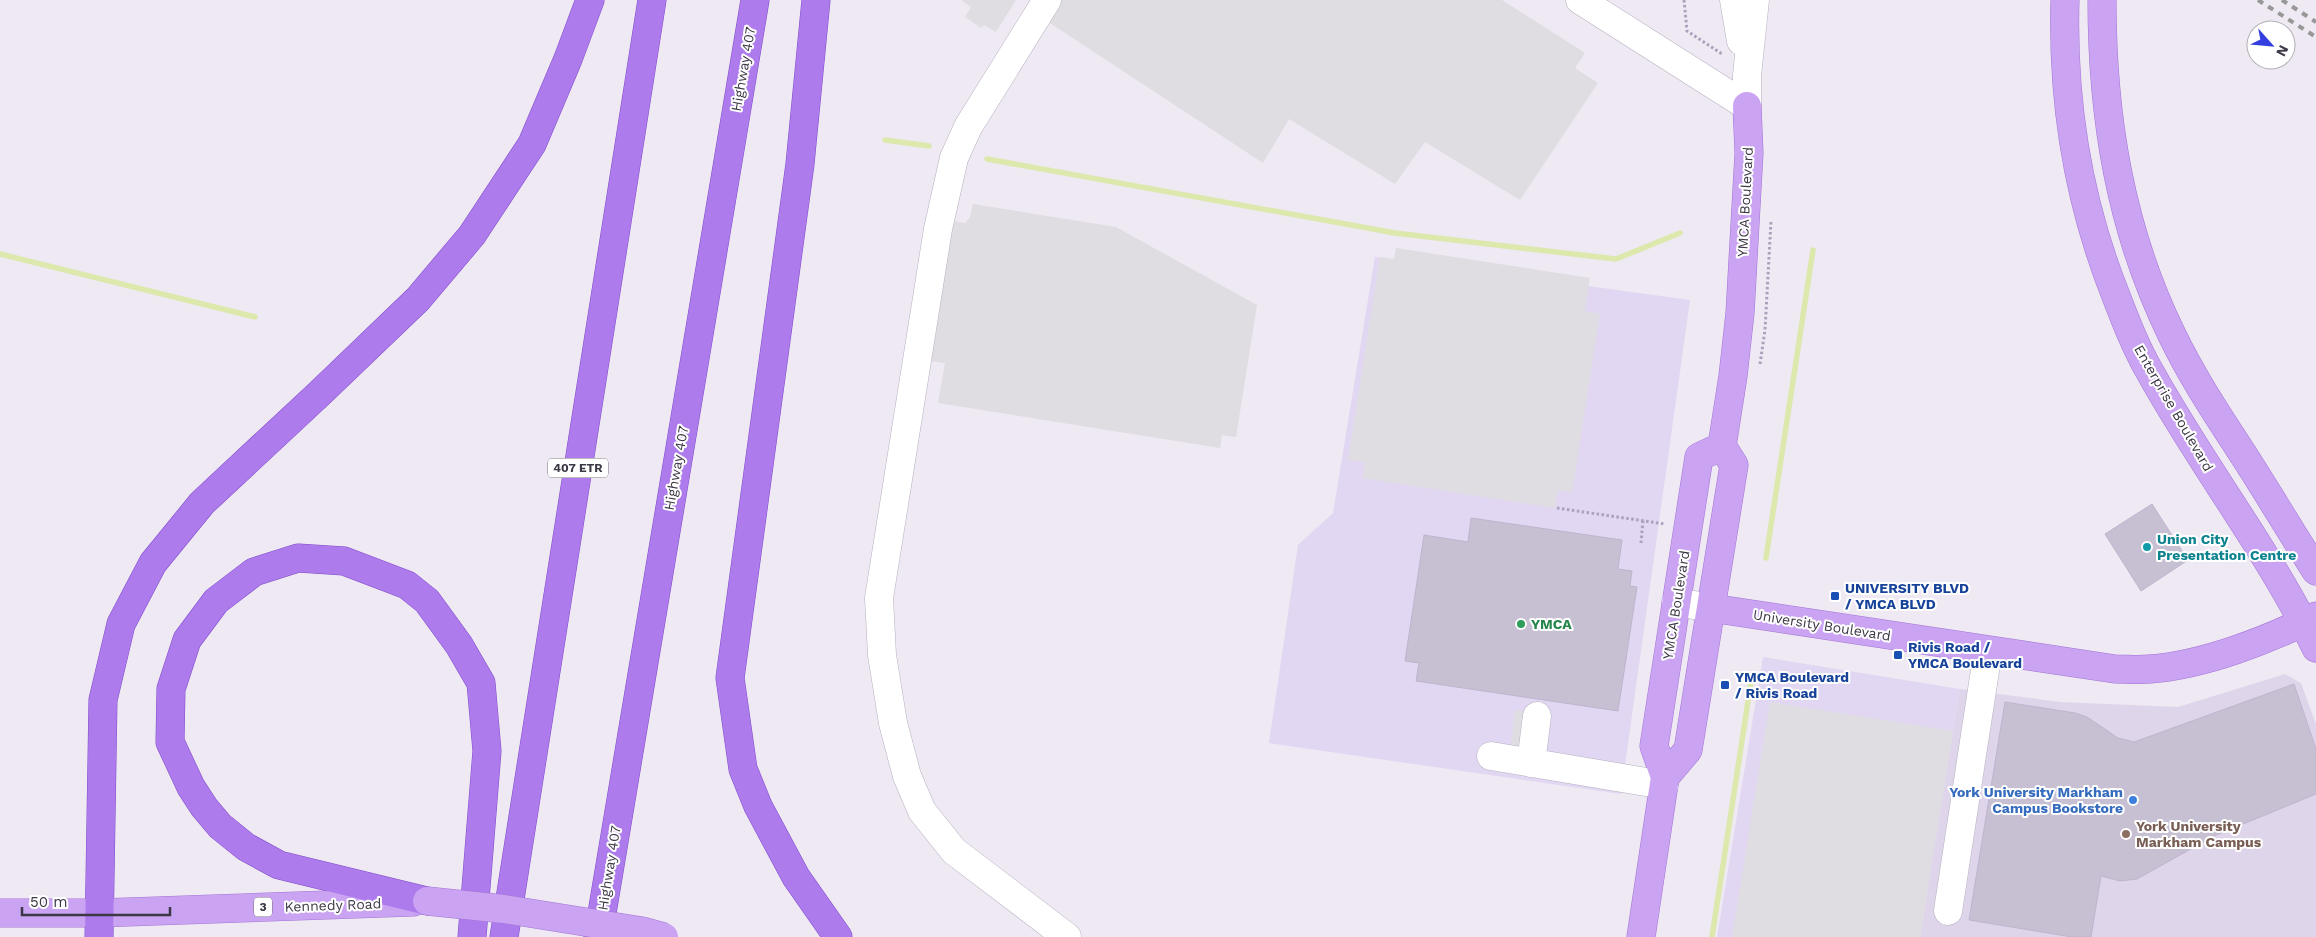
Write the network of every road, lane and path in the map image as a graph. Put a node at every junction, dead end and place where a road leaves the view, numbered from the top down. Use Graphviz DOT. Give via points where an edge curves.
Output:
graph roads {
  1 [pos="590,0"];
  2 [pos="652,0"];
  3 [pos="755,0"];
  4 [pos="816,0"];
  5 [pos="1047,0"];
  6 [pos="1580,0"];
  7 [pos="1734,0"];
  8 [pos="1755,0"];
  9 [pos="2064,0"];
  10 [pos="2102,0"];
  11 [pos="1747,75"];
  12 [pos="1747,106"];
  13 [pos="1722,446"];
  14 [pos="1557,508"];
  15 [pos="1643,520"];
  16 [pos="1665,524"];
  17 [pos="1641,543"];
  18 [pos="2316,571"];
  19 [pos="1676,602"];
  20 [pos="1711,608"];
  21 [pos="2310,619"];
  22 [pos="2316,648"];
  23 [pos="1988,651"];
  24 [pos="1537,716"];
  25 [pos="1491,756"];
  26 [pos="1531,763"];
  27 [pos="1665,781"];
  28 [pos="606,883"];
  29 [pos="427,901"];
  30 [pos="1948,911"];
  31 [pos="0,913"];
  32 [pos="99,925"];
  33 [pos="472,937"];
  34 [pos="504,937"];
  35 [pos="598,937"];
  36 [pos="615,937"];
  37 [pos="664,937"];
  38 [pos="838,937"];
  39 [pos="1067,937"];
  40 [pos="1641,937"];
  1 -- 32 [label="highway" via="532,144 472,234 418,299 202,502 153,563 121,624 103,700"];
  2 -- 34 [label="highway, 407 ETR"];
  3 -- 28 [label="highway, Highway 407"];
  4 -- 38 [label="highway" via="800,164 730,678 743,769 755,799 796,877"];
  5 -- 39 [label="street" via="968,127 954,158 944,193 879,598 882,655 894,723 907,776 922,811 954,851"];
  6 -- 12 [label="street"];
  7 -- 11 [label="street"];
  8 -- 11 [label="street"];
  9 -- 21 [label="main road, Enterprise Boulevard" via="2063,52 2068,113 2077,168 2106,272 2149,370 2176,417"];
  10 -- 18 [label="main road" via="2107,121 2132,233 2150,284 2171,334 2203,393"];
  11 -- 12 [label="street"];
  12 -- 13 [label="main road, YMCA Boulevard" via="1748,153 1740,313"];
  13 -- 19 [label="main road, YMCA Boulevard" via="1699,457"];
  13 -- 20 [label="main road" via="1734,465"];
  14 -- 15 [label="path"];
  15 -- 16 [label="path"];
  15 -- 17 [label="path"];
  19 -- 20 [label="street, University Boulevard"];
  19 -- 27 [label="main road, YMCA Boulevard" via="1654,746"];
  20 -- 23 [label="main road, University Boulevard"];
  20 -- 27 [label="main road" via="1688,750"];
  21 -- 22 [label="main road, Enterprise Boulevard"];
  21 -- 23 [label="main road, University Boulevard" via="2229,651 2149,670 2115,669"];
  23 -- 30 [label="street"];
  24 -- 26 [label="street"];
  25 -- 26 [label="street"];
  26 -- 27 [label="street"];
  27 -- 40 [label="main road, YMCA Boulevard"];
  28 -- 35 [label="highway, Highway 407"];
  28 -- 36 [label="highway"];
  29 -- 32 [label="main road, Kennedy Road / 3"];
  29 -- 33 [label="highway" via="279,865 246,847 220,826 191,787 170,742 171,689 186,640 216,601 254,572 298,558 344,561 407,585 427,601 459,645 481,683 487,751"];
  29 -- 37 [label="main road, Kennedy Road / 3, bridge" via="504,909"];
  31 -- 32 [label="main road, Kennedy Road / 3"];
}
